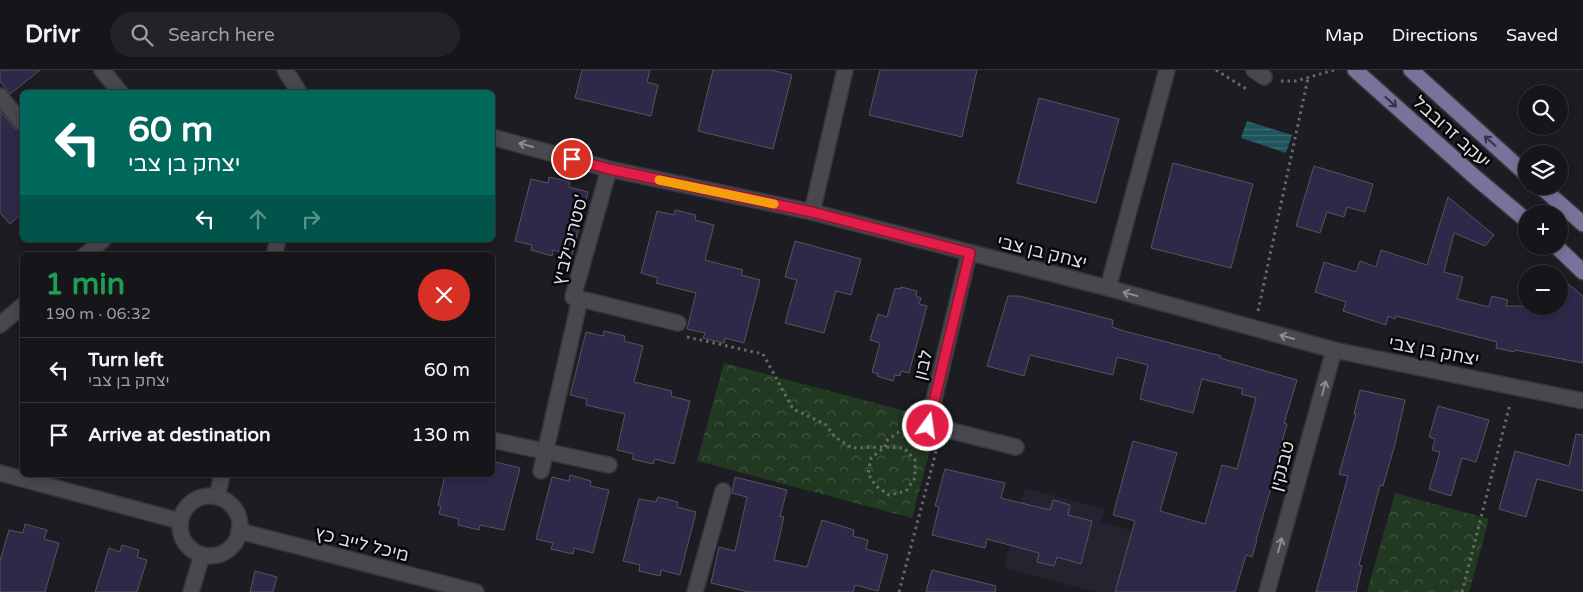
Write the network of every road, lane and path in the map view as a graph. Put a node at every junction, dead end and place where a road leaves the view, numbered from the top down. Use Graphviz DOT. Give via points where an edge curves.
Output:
graph roads {
  1 [pos="102,70"];
  2 [pos="285,70"];
  3 [pos="845,70"];
  4 [pos="1167,70"];
  5 [pos="1334,70"];
  6 [pos="1355,70"];
  7 [pos="1411,70"];
  8 [pos="1259,73"];
  9 [pos="1308,78"];
  10 [pos="118,90"];
  11 [pos="298,90"];
  12 [pos="0,96"];
  13 [pos="20,121"];
  14 [pos="495,138"];
  15 [pos="1518,167"];
  16 [pos="609,169"];
  17 [pos="1550,195"];
  18 [pos="812,212"];
  19 [pos="1518,213"];
  20 [pos="1583,224"];
  21 [pos="101,242"];
  22 [pos="89,252"];
  23 [pos="970,253"];
  24 [pos="1565,255"];
  25 [pos="1583,272"];
  26 [pos="1108,288"];
  27 [pos="580,299"];
  28 [pos="20,308"];
  29 [pos="678,323"];
  30 [pos="0,325"];
  31 [pos="1254,328"];
  32 [pos="1334,350"];
  33 [pos="1514,387"];
  34 [pos="1583,401"];
  35 [pos="935,427"];
  36 [pos="495,441"];
  37 [pos="885,446"];
  38 [pos="1016,447"];
  39 [pos="546,452"];
  40 [pos="609,465"];
  41 [pos="541,471"];
  42 [pos="3,477"];
  43 [pos="222,477"];
  44 [pos="722,491"];
  45 [pos="217,497"];
  46 [pos="180,521"];
  47 [pos="239,532"];
  48 [pos="202,555"];
  49 [pos="191,592"];
  50 [pos="476,592"];
  51 [pos="695,592"];
  52 [pos="899,592"];
  53 [pos="1267,592"];
  54 [pos="1462,592"];
  1 -- 10 [label="street"];
  2 -- 11 [label="street"];
  3 -- 18 [label="street"];
  4 -- 26 [label="street"];
  5 -- 9 [label="path"];
  6 -- 19 [label="main road, יעקב זרובבל, one-way"];
  15 -- 7 [label="main road, יעקב זרובבל, one-way"];
  8 -- 9 [label="path" via="1277,82"];
  9 -- 31 [label="path"];
  12 -- 13 [label="street"];
  16 -- 14 [label="street, יצחק בן צבי, one-way"];
  16 -- 18 [label="street, יצחק בן צבי"];
  16 -- 27 [label="street, סטריכילביץ'" via="573,297"];
  17 -- 20 [label="main road"];
  18 -- 23 [label="street, יצחק בן צבי"];
  21 -- 22 [label="street"];
  23 -- 26 [label="street, יצחק בן צבי"];
  23 -- 35 [label="street, לבון"];
  24 -- 25 [label="main road"];
  31 -- 26 [label="street, יצחק בן צבי, one-way"];
  27 -- 29 [label="street, סטריכילביץ'"];
  27 -- 39 [label="street"];
  28 -- 30 [label="street"];
  29 -- 37 [label="path" via="674,334 763,354 793,409 826,424 840,441 852,448"];
  32 -- 31 [label="street, יצחק בן צבי, one-way"];
  32 -- 33 [label="street, יצחק בן צבי"];
  53 -- 32 [label="street, טבנקין, one-way"];
  33 -- 34 [label="street, יצחק בן צבי"];
  33 -- 54 [label="path"];
  35 -- 37 [label="path" via="903,429 886,440"];
  35 -- 38 [label="street"];
  35 -- 52 [label="path"];
  36 -- 39 [label="street"];
  37 -- 37 [label="path" via="870,458 868,474 876,486 889,495 906,491 915,478 915,460 904,448"];
  39 -- 40 [label="street"];
  39 -- 41 [label="street"];
  42 -- 46 [label="street"];
  43 -- 45 [label="street"];
  44 -- 51 [label="street"];
  45 -- 46 [label="street" via="194,501"];
  45 -- 47 [label="street" via="237,514"];
  46 -- 48 [label="street" via="182,538"];
  47 -- 48 [label="street" via="236,541 221,554"];
  47 -- 50 [label="street, מיכל לייב כץ"];
  48 -- 49 [label="street"];
}
